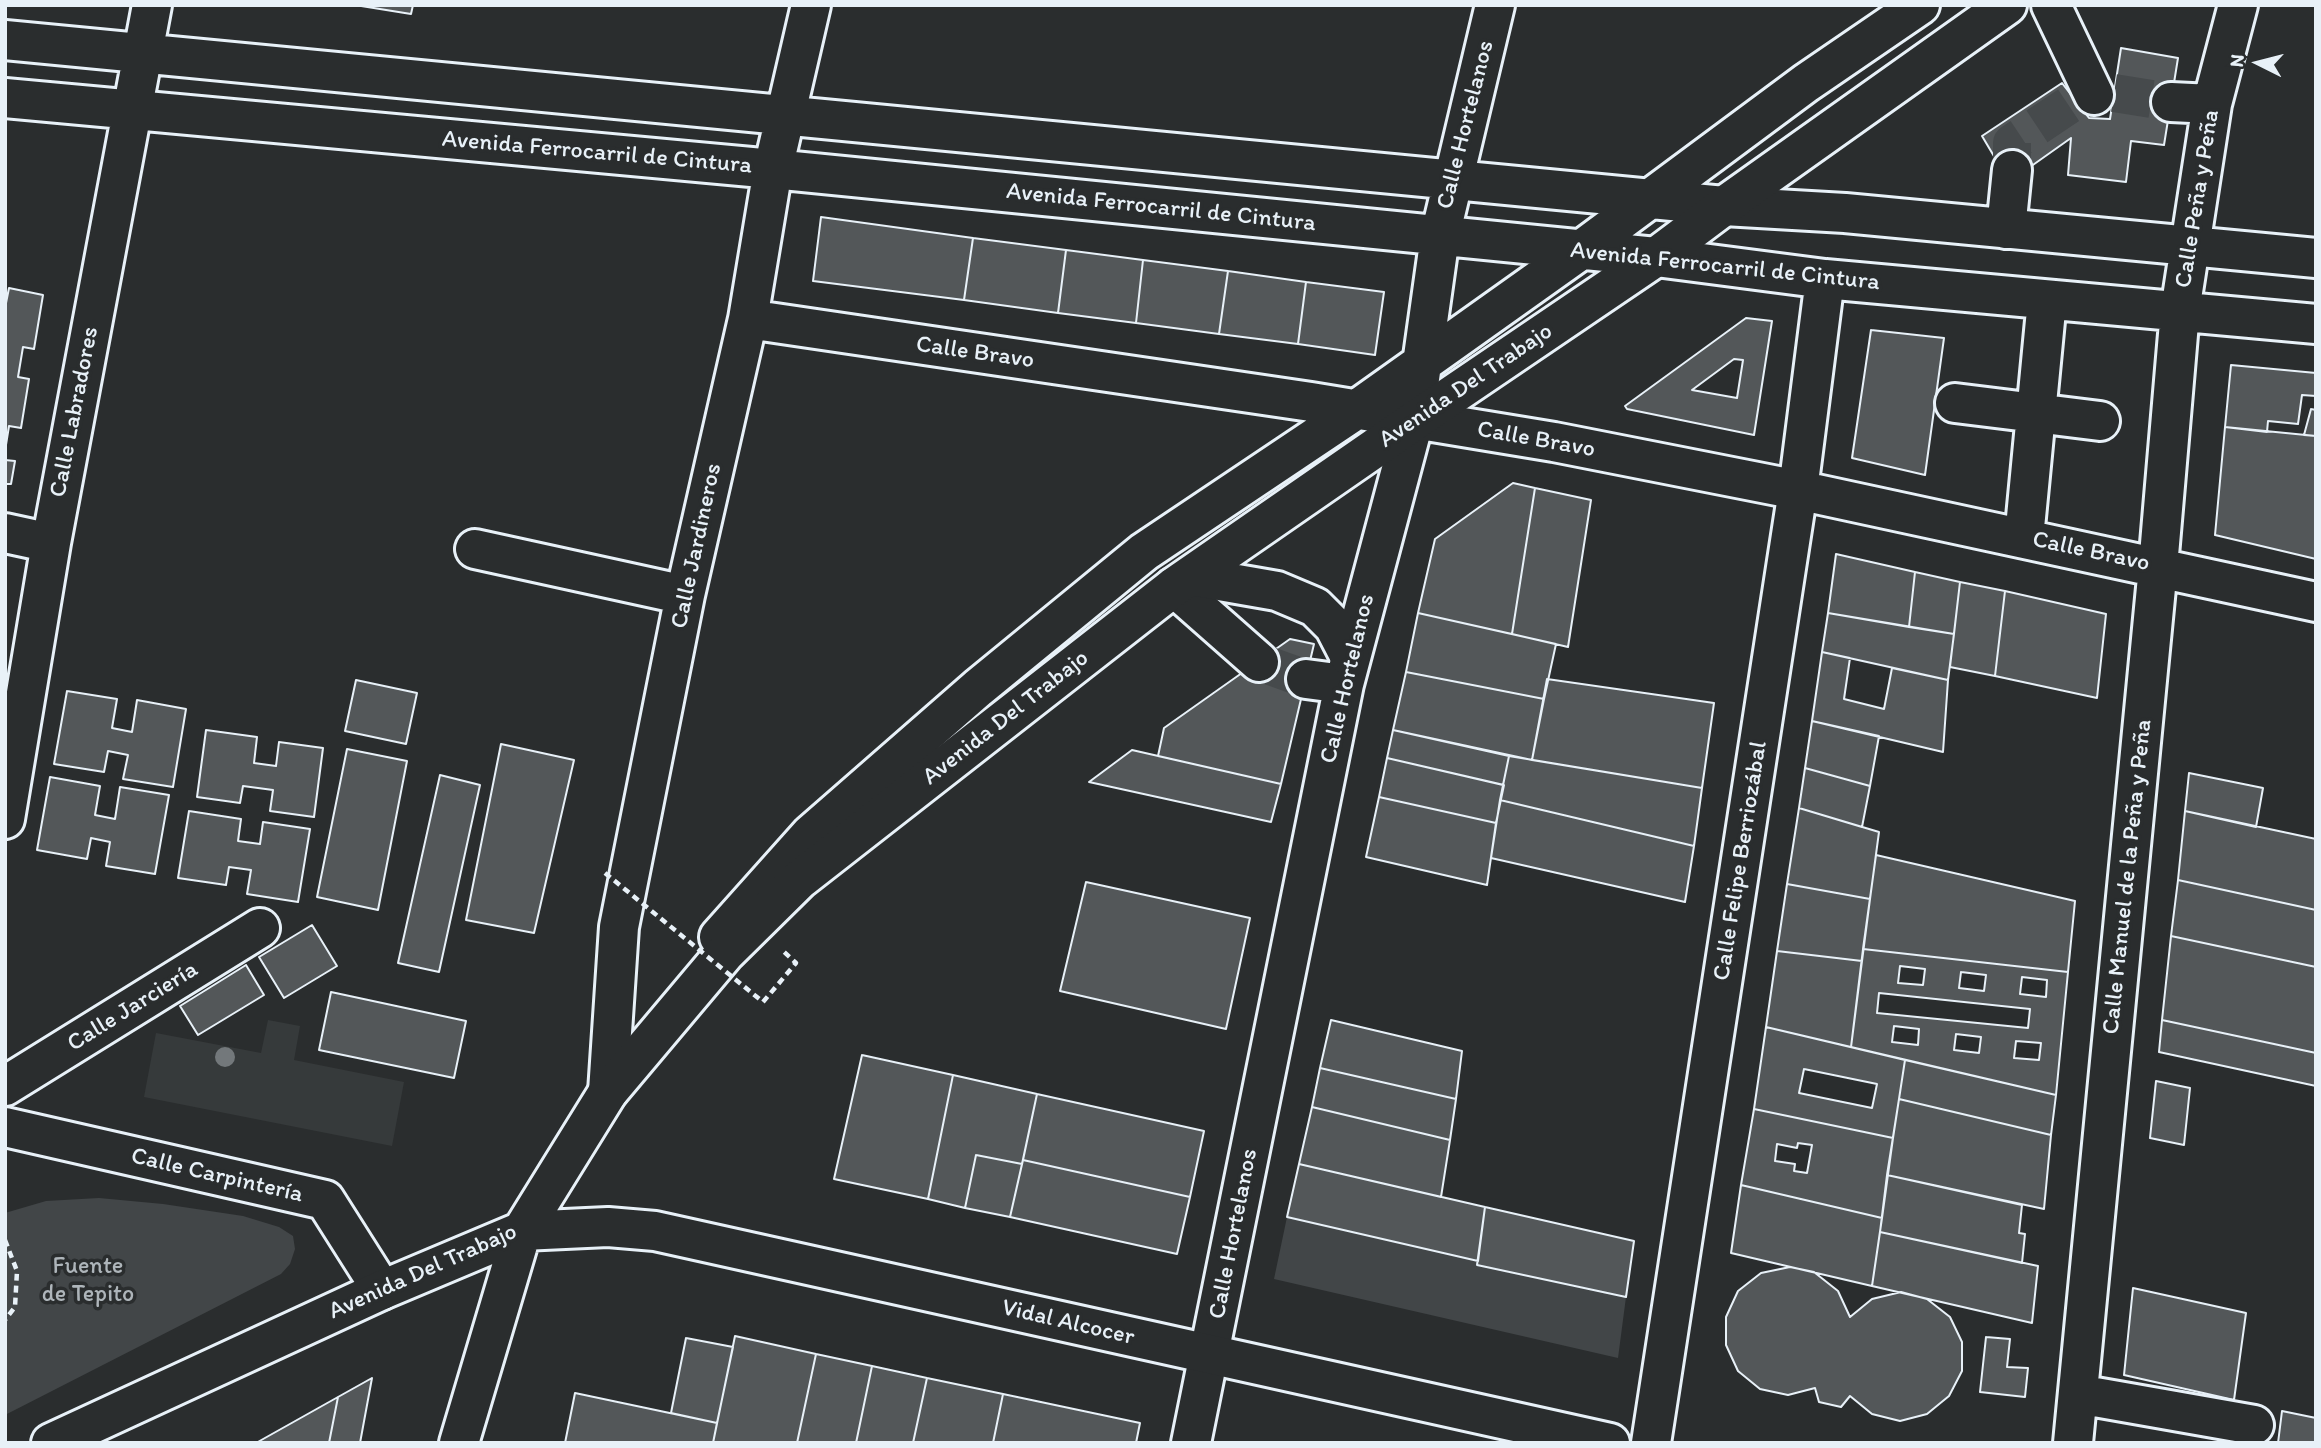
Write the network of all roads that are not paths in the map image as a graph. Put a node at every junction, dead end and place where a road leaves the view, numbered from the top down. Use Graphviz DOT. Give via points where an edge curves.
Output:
graph roads {
  1 [pos="152,5"];
  2 [pos="811,5"];
  3 [pos="1495,5"];
  4 [pos="1920,5"];
  5 [pos="2007,5"];
  6 [pos="2051,5"];
  7 [pos="2238,5"];
  8 [pos="5,40"];
  9 [pos="142,53"];
  10 [pos="2094,96"];
  11 [pos="5,99"];
  12 [pos="2171,102"];
  13 [pos="2212,104"];
  14 [pos="132,109"];
  15 [pos="784,115"];
  16 [pos="773,169"];
  17 [pos="2012,170"];
  18 [pos="1453,178"];
  19 [pos="1651,198"];
  20 [pos="1724,206"];
  21 [pos="2006,229"];
  22 [pos="1440,236"];
  23 [pos="2191,247"];
  24 [pos="1581,250"];
  25 [pos="1656,257"];
  26 [pos="2316,258"];
  27 [pos="1825,279"];
  28 [pos="2047,300"];
  29 [pos="2180,311"];
  30 [pos="748,319"];
  31 [pos="2316,324"];
  32 [pos="1423,362"];
  33 [pos="1955,403"];
  34 [pos="1356,410"];
  35 [pos="2036,412"];
  36 [pos="1415,421"];
  37 [pos="2100,421"];
  38 [pos="1798,490"];
  39 [pos="5,533"];
  40 [pos="2024,538"];
  41 [pos="51,543"];
  42 [pos="475,549"];
  43 [pos="2158,567"];
  44 [pos="1183,581"];
  45 [pos="685,595"];
  46 [pos="2316,602"];
  47 [pos="1259,662"];
  48 [pos="1347,671"];
  49 [pos="1306,679"];
  50 [pos="5,819"];
  51 [pos="260,928"];
  52 [pos="609,1077"];
  53 [pos="5,1086"];
  54 [pos="5,1127"];
  55 [pos="514,1235"];
  56 [pos="382,1290"];
  57 [pos="1209,1355"];
  58 [pos="2078,1394"];
  59 [pos="2254,1425"];
  60 [pos="51,1443"];
  61 [pos="444,1443"];
  62 [pos="459,1443"];
  63 [pos="1191,1443"];
  64 [pos="1610,1443"];
  65 [pos="1651,1443"];
  66 [pos="2073,1443"];
  1 -- 9 [label="street, Calle Labradores"];
  2 -- 15 [label="street, Calle Jardineros"];
  3 -- 18 [label="street, Calle Hortelanos"];
  4 -- 19 [label="street"];
  5 -- 20 [label="street, Avenida Del Trabajo"];
  6 -- 10 [label="street"];
  7 -- 13 [label="street, Calle Peña y Peña"];
  8 -- 9 [label="street"];
  9 -- 14 [label="street, Calle Labradores"];
  9 -- 15 [label="street"];
  11 -- 14 [label="street, Avenida Ferrocarril de Cintura"];
  12 -- 13 [label="street"];
  13 -- 23 [label="street, Calle Peña y Peña"];
  14 -- 16 [label="street, Avenida Ferrocarril de Cintura"];
  14 -- 41 [label="street, Calle Labradores"];
  15 -- 16 [label="street, Calle Jardineros"];
  15 -- 18 [label="street"];
  16 -- 22 [label="street, Avenida Ferrocarril de Cintura"];
  16 -- 30 [label="street, Calle Jardineros"];
  17 -- 21 [label="street"];
  18 -- 19 [label="street"];
  18 -- 22 [label="street, Calle Hortelanos"];
  19 -- 20 [label="street"];
  19 -- 24 [label="street"];
  20 -- 21 [label="street"];
  20 -- 25 [label="street, Avenida Del Trabajo"];
  21 -- 23 [label="street"];
  22 -- 24 [label="street, Avenida Ferrocarril de Cintura"];
  22 -- 32 [label="street, Calle Hortelanos"];
  23 -- 26 [label="street"];
  23 -- 29 [label="street, Calle Peña y Peña"];
  24 -- 25 [label="street, Avenida Ferrocarril de Cintura"];
  24 -- 32 [label="street"];
  25 -- 27 [label="street, Avenida Ferrocarril de Cintura"];
  25 -- 36 [label="street, Avenida Del Trabajo"];
  27 -- 28 [label="street, Avenida Ferrocarril de Cintura"];
  27 -- 38 [label="street, Calle Felipe Berriozábal"];
  28 -- 29 [label="street, Avenida Ferrocarril de Cintura"];
  28 -- 35 [label="street"];
  29 -- 31 [label="street, Avenida Ferrocarril de Cintura"];
  29 -- 43 [label="street, Calle Manuel de la Peña y Peña"];
  30 -- 34 [label="street, Calle Bravo"];
  30 -- 45 [label="street, Calle Jardineros"];
  32 -- 34 [label="street"];
  32 -- 36 [label="street, Calle Hortelanos"];
  33 -- 35 [label="street"];
  34 -- 36 [label="street, Calle Bravo"];
  34 -- 52 [label="street" via="1144,552 811,834"];
  35 -- 37 [label="street"];
  35 -- 40 [label="street"];
  36 -- 38 [label="street, Calle Bravo" via="1554,442"];
  36 -- 44 [label="street, Avenida Del Trabajo"];
  36 -- 48 [label="street, Calle Hortelanos"];
  38 -- 40 [label="street, Calle Bravo"];
  38 -- 65 [label="street, Calle Felipe Berriozábal"];
  39 -- 41 [label="street"];
  40 -- 43 [label="street, Calle Bravo"];
  41 -- 50 [label="street, Calle Labradores"];
  42 -- 45 [label="street"];
  43 -- 46 [label="street, Calle Bravo"];
  43 -- 58 [label="street, Calle Manuel de la Peña y Peña"];
  44 -- 47 [label="street"];
  44 -- 48 [label="street" via="1277,591 1315,607 1334,626"];
  44 -- 52 [label="street, Avenida Del Trabajo" via="799,880"];
  45 -- 52 [label="street, Calle Jardineros" via="619,927"];
  48 -- 49 [label="street"];
  48 -- 57 [label="street, Calle Hortelanos"];
  51 -- 53 [label="street, Calle Jarciería"];
  52 -- 55 [label="street" via="523,1203"];
  54 -- 56 [label="street, Calle Carpintería" via="326,1200"];
  55 -- 56 [label="street, Avenida Del Trabajo"];
  55 -- 57 [label="street, Vidal Alcocer" via="608,1227 655,1231"];
  55 -- 61 [label="street" via="473,1339"];
  55 -- 62 [label="street"];
  56 -- 60 [label="street, Avenida Del Trabajo"];
  57 -- 63 [label="street, Calle Hortelanos"];
  57 -- 64 [label="street, Vidal Alcocer"];
  58 -- 59 [label="street"];
  58 -- 66 [label="street, Calle Manuel de la Peña y Peña"];
}
